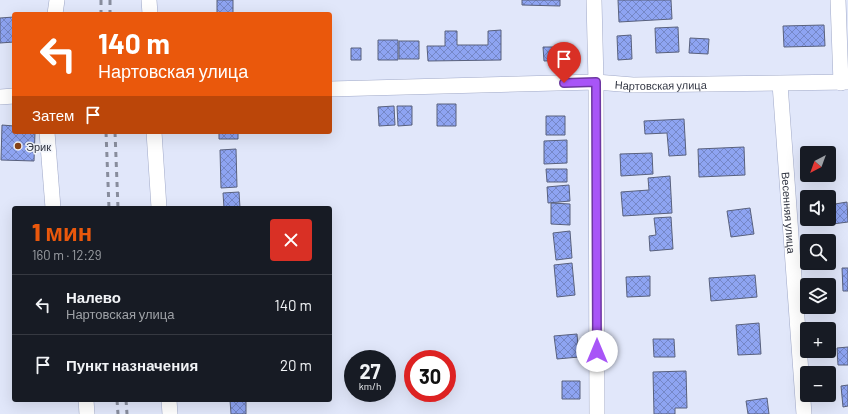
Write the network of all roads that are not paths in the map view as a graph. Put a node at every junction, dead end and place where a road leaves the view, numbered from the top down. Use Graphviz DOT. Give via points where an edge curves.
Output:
graph roads {
  1 [pos="57,0"];
  2 [pos="149,0"];
  3 [pos="594,0"];
  4 [pos="838,0"];
  5 [pos="55,12"];
  6 [pos="150,12"];
  7 [pos="596,82"];
  8 [pos="844,83"];
  9 [pos="780,84"];
  10 [pos="332,89"];
  11 [pos="12,96"];
  12 [pos="0,97"];
  13 [pos="47,134"];
  14 [pos="154,134"];
  15 [pos="53,206"];
  16 [pos="159,206"];
  17 [pos="86,402"];
  18 [pos="169,402"];
  19 [pos="86,414"];
  20 [pos="170,414"];
  21 [pos="598,414"];
  22 [pos="804,414"];
  1 -- 5 [label="street"];
  2 -- 6 [label="street"];
  3 -- 7 [label="street"];
  4 -- 8 [label="street"];
  7 -- 9 [label="street, Нартовская улица" via="634,85"];
  7 -- 10 [label="street, Нартовская улица"];
  7 -- 21 [label="street"];
  8 -- 9 [label="street, Нартовская улица"];
  9 -- 22 [label="street, Весенняя улица"];
  11 -- 12 [label="street"];
  13 -- 15 [label="street"];
  14 -- 16 [label="street"];
  17 -- 19 [label="street"];
  18 -- 20 [label="street"];
}
